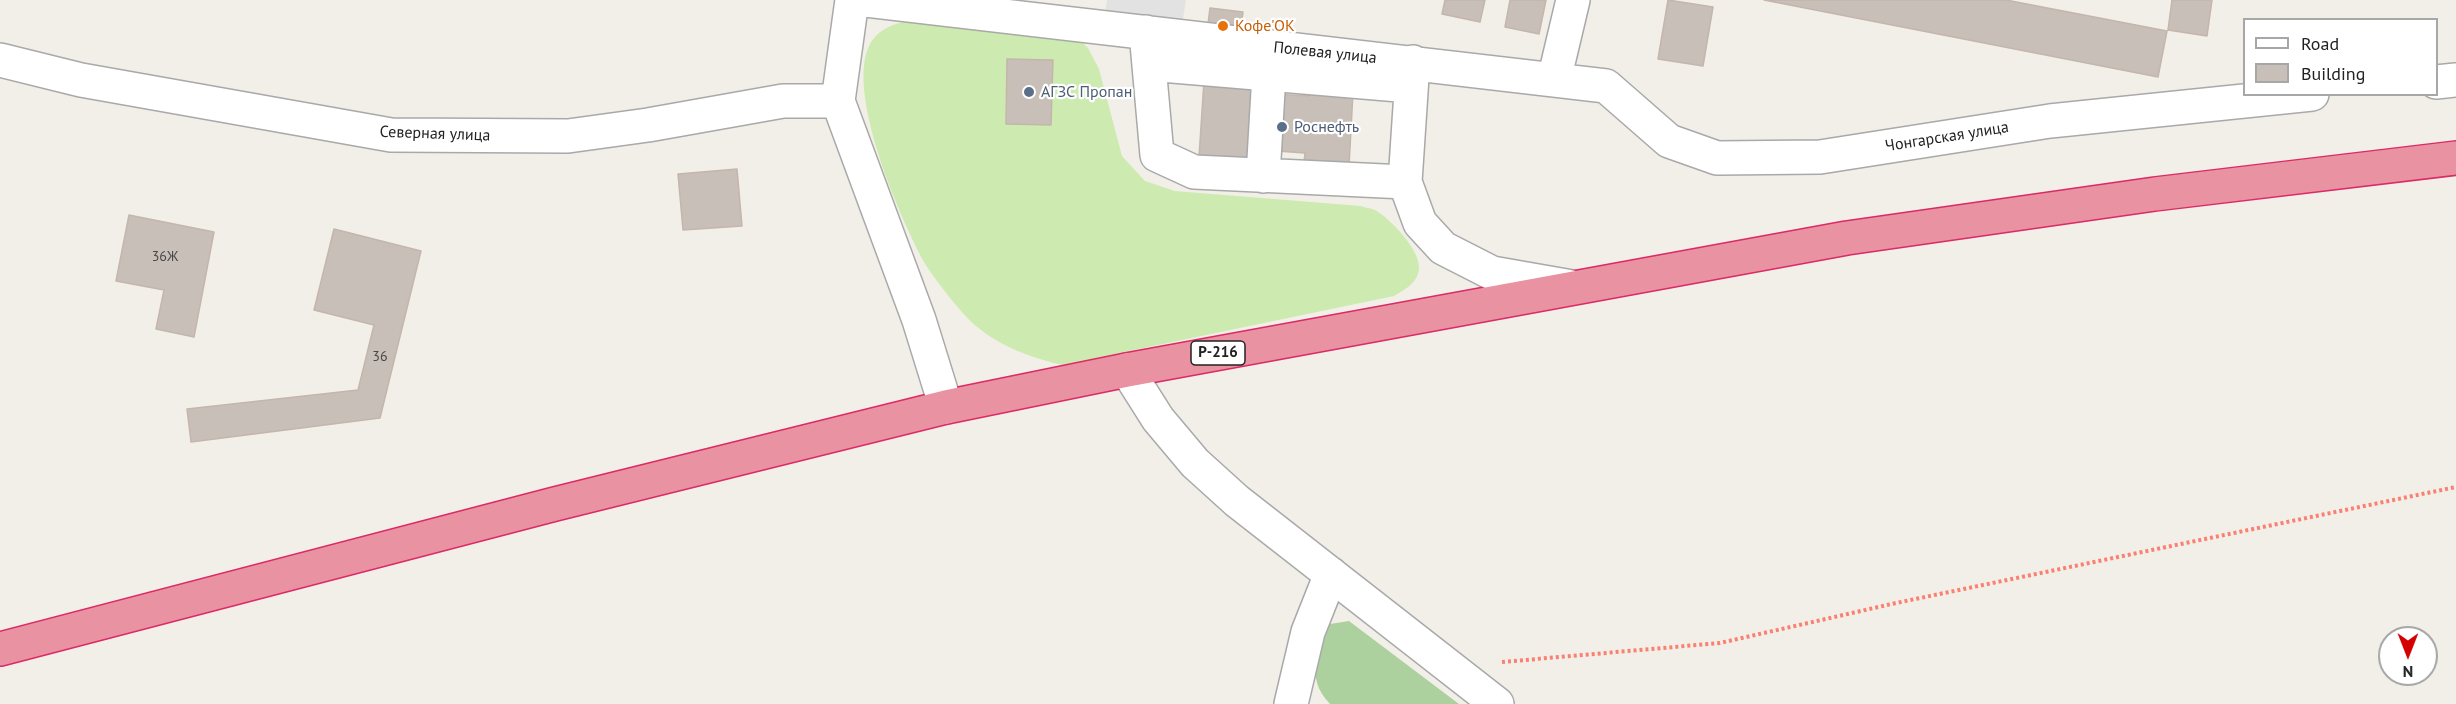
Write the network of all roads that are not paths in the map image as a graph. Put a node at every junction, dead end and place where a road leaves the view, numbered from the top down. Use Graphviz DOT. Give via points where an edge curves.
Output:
graph roads {
  1 [pos="852,0"];
  2 [pos="866,0"];
  3 [pos="1573,0"];
  4 [pos="1146,32"];
  5 [pos="0,60"];
  6 [pos="1149,64"];
  7 [pos="1269,74"];
  8 [pos="1412,74"];
  9 [pos="1554,80"];
  10 [pos="2456,80"];
  11 [pos="2438,82"];
  12 [pos="1606,86"];
  13 [pos="2293,96"];
  14 [pos="838,101"];
  15 [pos="2456,158"];
  16 [pos="1263,176"];
  17 [pos="1405,182"];
  18 [pos="1574,287"];
  19 [pos="1127,370"];
  20 [pos="946,407"];
  21 [pos="1331,574"];
  22 [pos="0,649"];
  23 [pos="1297,699"];
  24 [pos="1497,704"];
  1 -- 14 [label="street"];
  2 -- 4 [label="street, Полевая улица"];
  3 -- 9 [label="street"];
  4 -- 6 [label="street"];
  4 -- 8 [label="street, Полевая улица"];
  5 -- 14 [label="street, Северная улица" via="81,80 391,135 568,136 783,101"];
  6 -- 7 [label="street"];
  6 -- 16 [label="street" via="1157,155 1194,172"];
  7 -- 8 [label="street"];
  7 -- 16 [label="street"];
  8 -- 9 [label="street, Полевая улица"];
  8 -- 17 [label="street"];
  9 -- 12 [label="street, Полевая улица"];
  10 -- 11 [label="street"];
  12 -- 13 [label="street, Чонгарская улица" via="1669,141 1717,158 1820,157 2050,121"];
  14 -- 20 [label="street" via="919,320"];
  15 -- 18 [label="highway, Р-216" via="2155,194 1847,238"];
  16 -- 17 [label="street"];
  17 -- 18 [label="street" via="1420,223 1443,248 1492,273"];
  18 -- 19 [label="highway, Р-216"];
  19 -- 20 [label="highway, Р-216"];
  19 -- 21 [label="street" via="1158,418 1195,463"];
  20 -- 22 [label="highway, Р-216"];
  21 -- 23 [label="street" via="1308,632"];
  21 -- 24 [label="street"];
}
